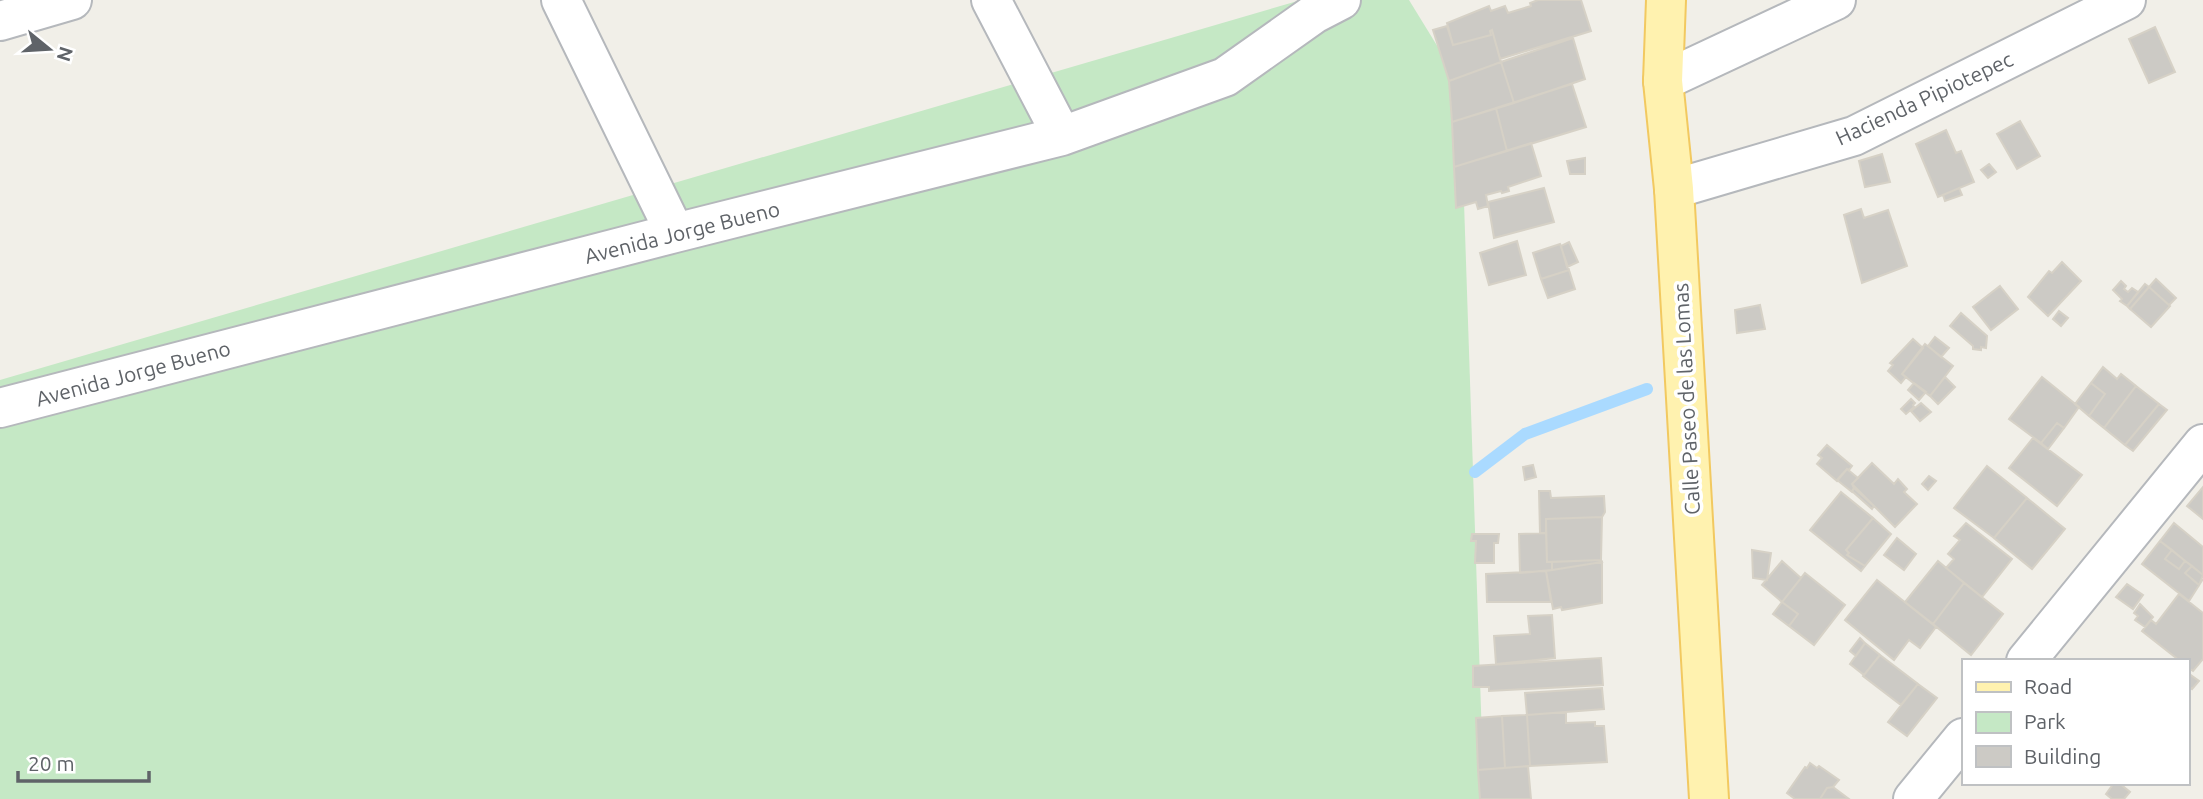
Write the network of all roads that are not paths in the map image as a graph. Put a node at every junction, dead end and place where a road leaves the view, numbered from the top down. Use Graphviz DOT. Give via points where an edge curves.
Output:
graph roads {
  1 [pos="72,0"];
  2 [pos="561,0"];
  3 [pos="991,0"];
  4 [pos="1341,0"];
  5 [pos="1666,0"];
  6 [pos="1836,0"];
  7 [pos="2126,0"];
  8 [pos="0,21"];
  9 [pos="1663,81"];
  10 [pos="1062,136"];
  11 [pos="1674,189"];
  12 [pos="675,233"];
  13 [pos="0,408"];
  14 [pos="2203,444"];
  15 [pos="2028,659"];
  16 [pos="1962,739"];
  17 [pos="1709,799"];
  18 [pos="1913,799"];
  1 -- 8 [label="street"];
  2 -- 12 [label="street"];
  3 -- 10 [label="street"];
  4 -- 10 [label="street, Avenida Jorge Bueno" via="1224,77"];
  5 -- 9 [label="main road, Calle Paseo de las Lomas"];
  6 -- 9 [label="street"];
  7 -- 11 [label="street, Hacienda Pipiotepec" via="1854,136"];
  9 -- 11 [label="main road, Calle Paseo de las Lomas"];
  10 -- 12 [label="street, Avenida Jorge Bueno"];
  11 -- 17 [label="main road, Calle Paseo de las Lomas"];
  12 -- 13 [label="street, Avenida Jorge Bueno"];
  14 -- 15 [label="street"];
  16 -- 18 [label="street"];
}
